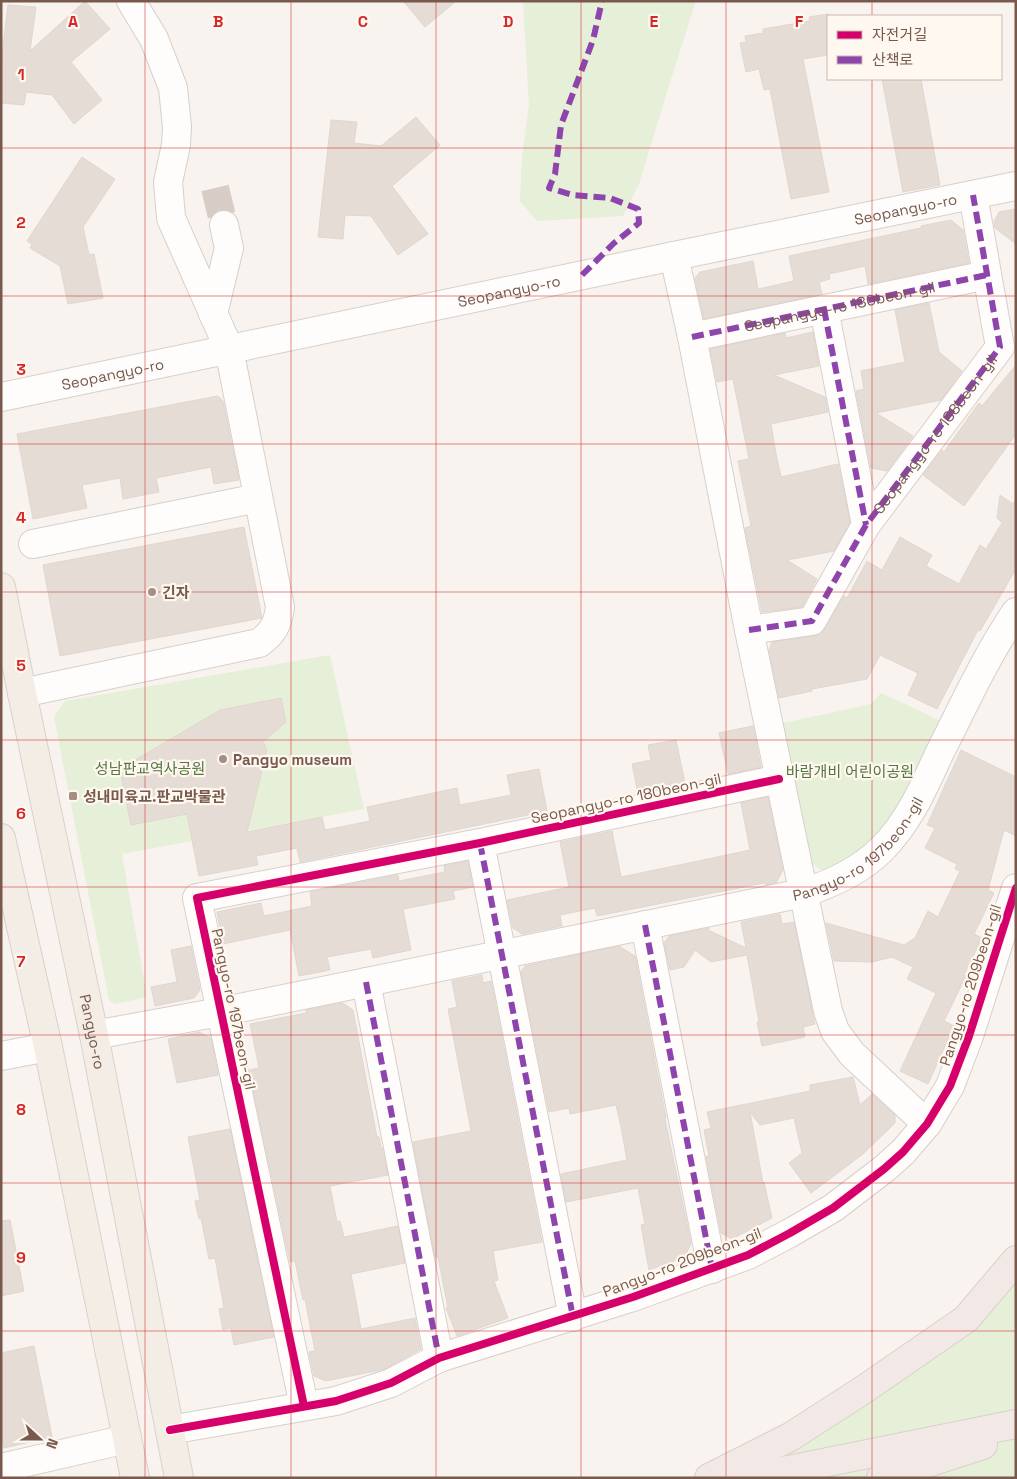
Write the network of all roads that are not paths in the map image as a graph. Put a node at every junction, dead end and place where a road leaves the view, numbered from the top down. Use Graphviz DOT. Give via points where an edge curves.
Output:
graph roads {
  1 [pos="131,1"];
  2 [pos="1016,186"];
  3 [pos="973,195"];
  4 [pos="224,225"];
  5 [pos="674,256"];
  6 [pos="987,275"];
  7 [pos="824,309"];
  8 [pos="213,314"];
  9 [pos="692,337"];
  10 [pos="229,349"];
  11 [pos="1,397"];
  12 [pos="258,498"];
  13 [pos="866,525"];
  14 [pos="33,544"];
  15 [pos="1,587"];
  16 [pos="1016,612"];
  17 [pos="749,630"];
  18 [pos="22,693"];
  19 [pos="779,779"];
  20 [pos="1,838"];
  21 [pos="480,843"];
  22 [pos="1016,888"];
  23 [pos="803,893"];
  24 [pos="645,925"];
  25 [pos="503,954"];
  26 [pos="366,982"];
  27 [pos="220,1012"];
  28 [pos="94,1035"];
  29 [pos="48,1047"];
  30 [pos="1,1056"];
  31 [pos="927,1124"];
  32 [pos="1016,1260"];
  33 [pos="712,1268"];
  34 [pos="573,1317"];
  35 [pos="439,1358"];
  36 [pos="304,1406"];
  37 [pos="1016,1424"];
  38 [pos="170,1430"];
  39 [pos="1016,1435"];
  40 [pos="127,1439"];
  41 [pos="1,1468"];
  42 [pos="135,1478"];
  43 [pos="179,1478"];
  44 [pos="709,1478"];
  45 [pos="749,1478"];
  46 [pos="881,1478"];
  1 -- 8 [label="street" via="154,39 172,88 177,127 168,182 171,218"];
  2 -- 3 [label="street, Seopangyo-ro"];
  3 -- 5 [label="street, Seopangyo-ro"];
  3 -- 6 [label="street, Seopangyo-ro 188beon-gil"];
  4 -- 8 [label="street" via="229,248"];
  5 -- 9 [label="street"];
  5 -- 10 [label="street, Seopangyo-ro"];
  6 -- 7 [label="street, Seopangyo-ro 180beon-gil"];
  6 -- 13 [label="street, Seopangyo-ro 188beon-gil" via="1000,347"];
  7 -- 9 [label="street, Seopangyo-ro 180beon-gil"];
  7 -- 13 [label="street, Seopangyo-ro 188beon-gil"];
  8 -- 10 [label="street"];
  9 -- 17 [label="street"];
  10 -- 11 [label="street, Seopangyo-ro"];
  10 -- 12 [label="street"];
  12 -- 14 [label="street"];
  12 -- 18 [label="street" via="280,606 279,618 268,637 259,643"];
  13 -- 17 [label="street, Seopangyo-ro 188beon-gil" via="812,621"];
  15 -- 18 [label="main road, Pangyo-ro"];
  16 -- 23 [label="street, Pangyo-ro 197beon-gil" via="977,678 899,831 854,871"];
  17 -- 19 [label="street"];
  18 -- 28 [label="main road, Pangyo-ro"];
  19 -- 21 [label="street, Seopangyo-ro 180beon-gil"];
  19 -- 23 [label="street"];
  20 -- 29 [label="main road"];
  21 -- 25 [label="street"];
  21 -- 27 [label="street, Pangyo-ro 197beon-gil" via="197,898"];
  22 -- 31 [label="street, Pangyo-ro 209beon-gil" via="960,1061 950,1086"];
  23 -- 24 [label="street, Pangyo-ro 197beon-gil"];
  23 -- 31 [label="street" via="823,992 835,1031 852,1054"];
  24 -- 25 [label="street, Pangyo-ro 197beon-gil"];
  24 -- 33 [label="street"];
  25 -- 26 [label="street, Pangyo-ro 197beon-gil"];
  25 -- 34 [label="street"];
  26 -- 27 [label="street, Pangyo-ro 197beon-gil"];
  26 -- 35 [label="street"];
  27 -- 28 [label="street, Pangyo-ro 197beon-gil"];
  27 -- 36 [label="street, Pangyo-ro 197beon-gil"];
  28 -- 38 [label="main road, Pangyo-ro"];
  29 -- 30 [label="street"];
  29 -- 40 [label="main road"];
  31 -- 33 [label="street, Pangyo-ro 209beon-gil" via="884,1169 833,1208 748,1255"];
  32 -- 44 [label="highway" via="966,1319 790,1436"];
  33 -- 34 [label="street, Pangyo-ro 209beon-gil"];
  34 -- 35 [label="street, Pangyo-ro 209beon-gil"];
  35 -- 36 [label="street, Pangyo-ro 209beon-gil" via="367,1392"];
  36 -- 38 [label="street, Pangyo-ro 209beon-gil"];
  37 -- 45 [label="highway"];
  38 -- 43 [label="main road, Pangyo-ro"];
  39 -- 46 [label="highway"];
  40 -- 41 [label="street"];
  40 -- 42 [label="main road"];
}
